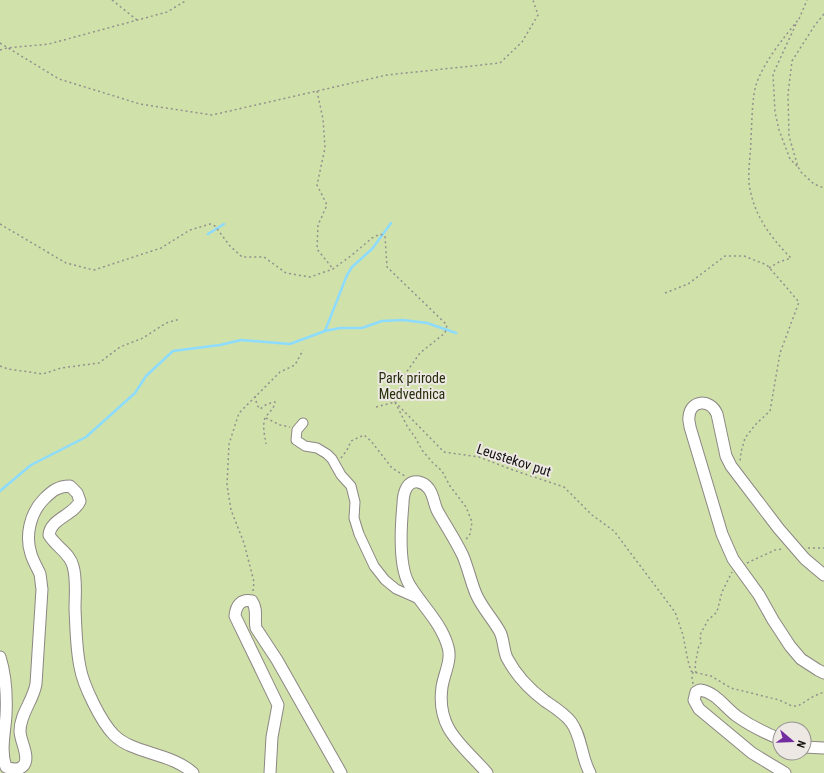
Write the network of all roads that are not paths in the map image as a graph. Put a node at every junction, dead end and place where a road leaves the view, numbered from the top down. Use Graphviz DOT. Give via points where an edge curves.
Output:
graph roads {
  1 [pos="300,427"];
  2 [pos="824,575"];
  3 [pos="420,600"];
  4 [pos="0,657"];
  5 [pos="824,673"];
  6 [pos="772,735"];
  7 [pos="812,747"];
  8 [pos="824,748"];
  9 [pos="193,773"];
  10 [pos="270,773"];
  11 [pos="342,773"];
  12 [pos="487,773"];
  13 [pos="590,773"];
  14 [pos="786,773"];
  1 -- 3 [label="lane" via="296,440 327,454 351,486 355,502 354,518 374,566 396,589"];
  2 -- 5 [label="main road" via="805,559 779,530 739,478 726,456 714,408 710,404 697,404 691,410 690,427 722,534 733,559 759,595 790,646 801,659"];
  3 -- 12 [label="main road" via="439,626 449,650 441,698 450,733"];
  3 -- 13 [label="main road" via="404,574 402,559 403,501 406,488 413,482 421,483 431,492 436,508 468,569 475,593 500,632 507,657 522,681 561,712 572,725"];
  4 -- 9 [label="main road" via="7,692 2,755 6,767 18,769 25,763 21,725 36,684 42,589 40,574 31,553 30,524 40,503 50,493 62,486 70,486 77,493 80,501 78,506 51,527 49,535 73,566 80,668 97,711 104,724 122,741 170,759"];
  6 -- 14 [label="main road" via="738,717 703,690 697,691 694,696 699,709 752,753"];
  7 -- 8 [label="main road"];
  10 -- 11 [label="main road" via="278,705 235,616 238,604 247,600 255,605 256,628"];
}
